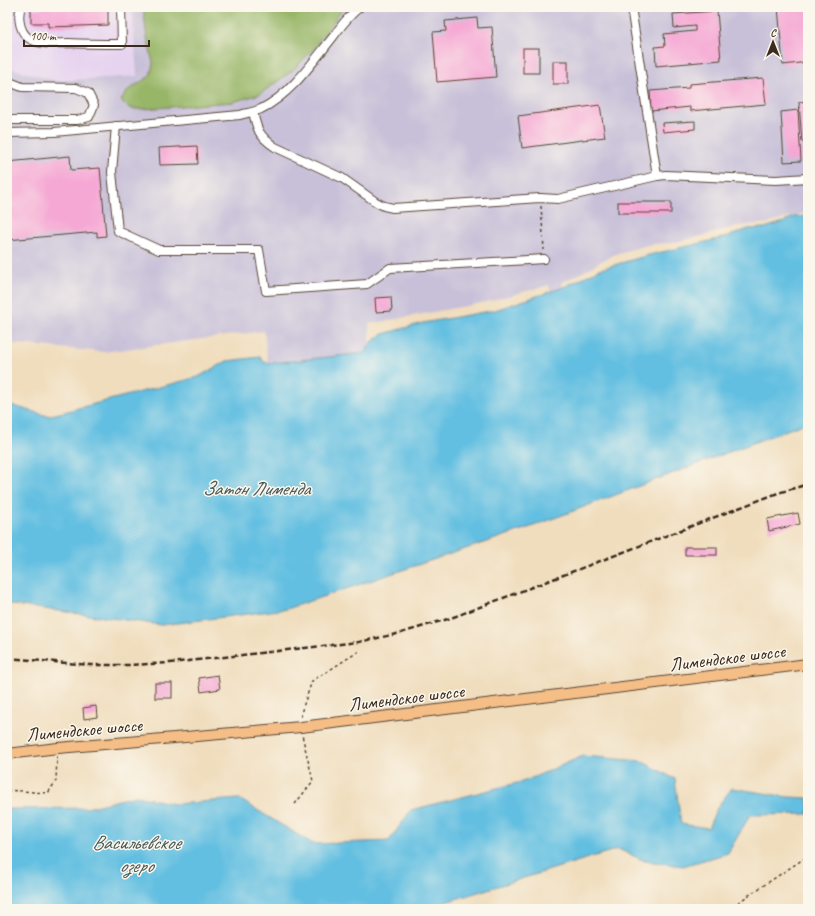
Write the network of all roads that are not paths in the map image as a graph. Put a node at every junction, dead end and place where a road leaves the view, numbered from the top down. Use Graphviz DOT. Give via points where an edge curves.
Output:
graph roads {
  1 [pos="21,7"];
  2 [pos="121,7"];
  3 [pos="360,7"];
  4 [pos="631,7"];
  5 [pos="7,81"];
  6 [pos="253,112"];
  7 [pos="7,120"];
  8 [pos="116,126"];
  9 [pos="7,133"];
  10 [pos="657,176"];
  11 [pos="808,178"];
  12 [pos="544,259"];
  13 [pos="808,664"];
  14 [pos="7,754"];
  1 -- 2 [label="lane" via="21,26 27,37 32,40 54,43 122,44"];
  3 -- 6 [label="lane" via="289,88 272,102"];
  4 -- 10 [label="lane"];
  5 -- 7 [label="lane" via="22,87 76,88 88,93 94,105 89,117 77,120"];
  6 -- 8 [label="lane"];
  6 -- 10 [label="lane" via="257,130 267,142 283,152 342,178 384,206 402,208 540,198 558,199"];
  8 -- 9 [label="lane" via="54,132"];
  8 -- 12 [label="lane" via="112,172 118,231 159,250 259,250 266,291 367,284 390,268"];
  10 -- 11 [label="lane" via="776,180"];
  13 -- 14 [label="main road, Лимендское шоссе" via="301,727"];
}
